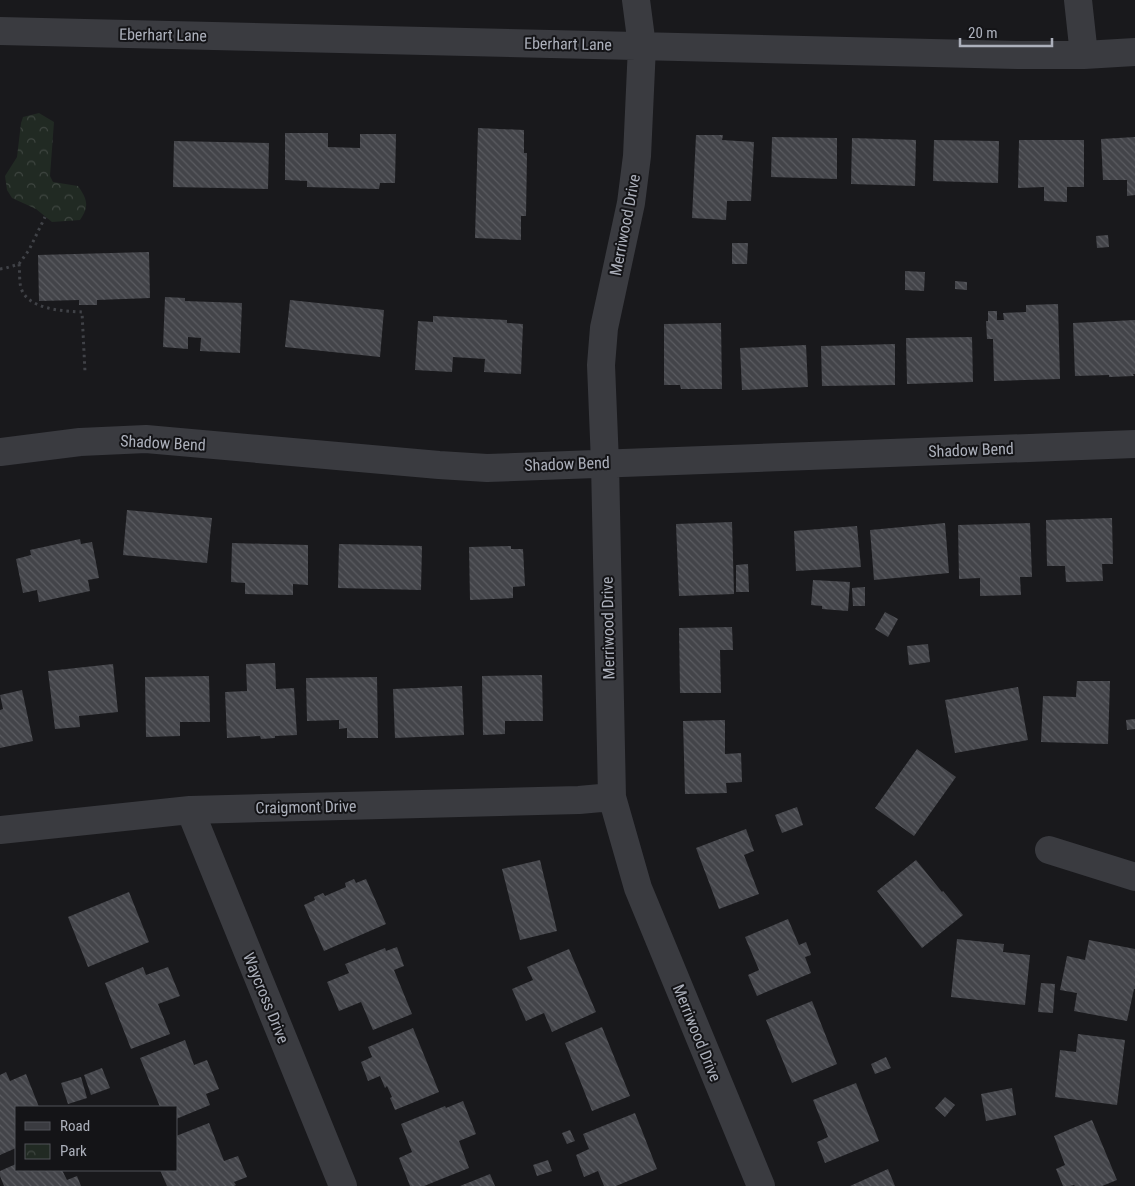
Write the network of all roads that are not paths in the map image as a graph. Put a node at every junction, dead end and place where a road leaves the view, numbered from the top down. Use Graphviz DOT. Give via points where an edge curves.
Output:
graph roads {
  1 [pos="636,0"];
  2 [pos="1078,0"];
  3 [pos="0,31"];
  4 [pos="642,46"];
  5 [pos="1135,52"];
  6 [pos="1084,54"];
  7 [pos="1135,444"];
  8 [pos="0,452"];
  9 [pos="605,463"];
  10 [pos="612,797"];
  11 [pos="190,810"];
  12 [pos="0,830"];
  13 [pos="1048,850"];
  14 [pos="1135,877"];
  15 [pos="343,1186"];
  16 [pos="761,1186"];
  1 -- 4 [label="street, Merriwood Drive"];
  2 -- 6 [label="street"];
  3 -- 4 [label="street, Eberhart Lane"];
  4 -- 6 [label="street, Eberhart Lane"];
  4 -- 9 [label="street, Merriwood Drive" via="637,156 631,202 604,328 601,365"];
  5 -- 6 [label="street, Eberhart Lane"];
  7 -- 9 [label="street, Shadow Bend"];
  8 -- 9 [label="street, Shadow Bend" via="80,442 146,440 487,468"];
  9 -- 10 [label="street, Merriwood Drive"];
  10 -- 11 [label="street, Craigmont Drive"];
  10 -- 16 [label="street, Merriwood Drive" via="638,888"];
  11 -- 12 [label="street, Craigmont Drive"];
  11 -- 15 [label="street, Waycross Drive"];
  13 -- 14 [label="street"];
}
